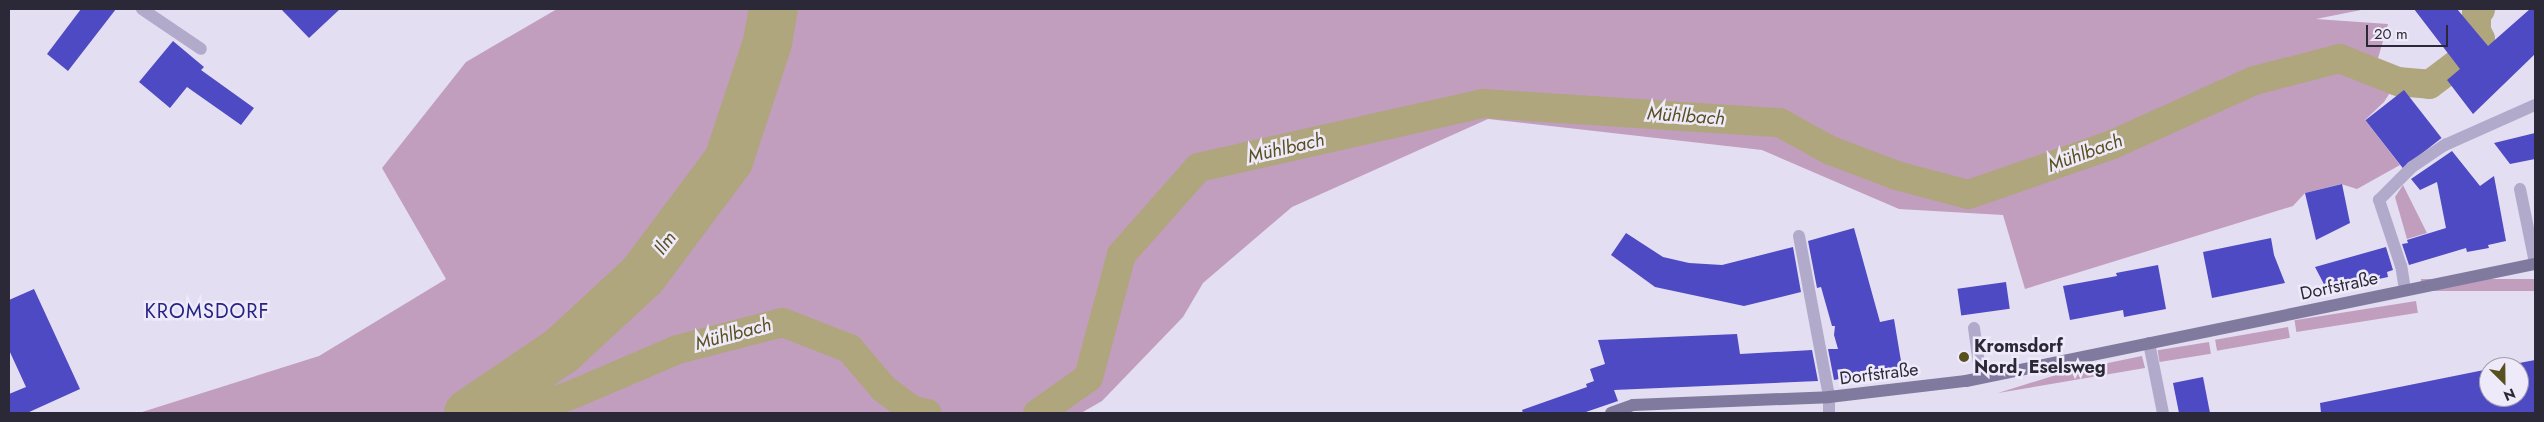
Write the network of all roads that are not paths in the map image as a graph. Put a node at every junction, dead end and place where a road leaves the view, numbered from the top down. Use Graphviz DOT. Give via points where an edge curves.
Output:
graph roads {
  1 [pos="142,9"];
  2 [pos="201,49"];
  3 [pos="2535,105"];
  4 [pos="2520,189"];
  5 [pos="1799,236"];
  6 [pos="2535,264"];
  7 [pos="2405,290"];
  8 [pos="1974,328"];
  9 [pos="2150,343"];
  10 [pos="1981,378"];
  11 [pos="1829,397"];
  12 [pos="1611,413"];
  13 [pos="1829,413"];
  14 [pos="2163,413"];
  1 -- 2 [label="street"];
  3 -- 7 [label="street" via="2445,145 2412,167 2379,200 2401,266"];
  4 -- 6 [label="street"];
  5 -- 11 [label="street"];
  6 -- 7 [label="street, Dorfstraße"];
  7 -- 9 [label="street, Dorfstraße"];
  8 -- 10 [label="street"];
  9 -- 10 [label="street, Dorfstraße"];
  9 -- 14 [label="street"];
  10 -- 11 [label="street, Dorfstraße"];
  11 -- 12 [label="street, Dorfstraße" via="1633,405"];
  11 -- 13 [label="street"];
}
